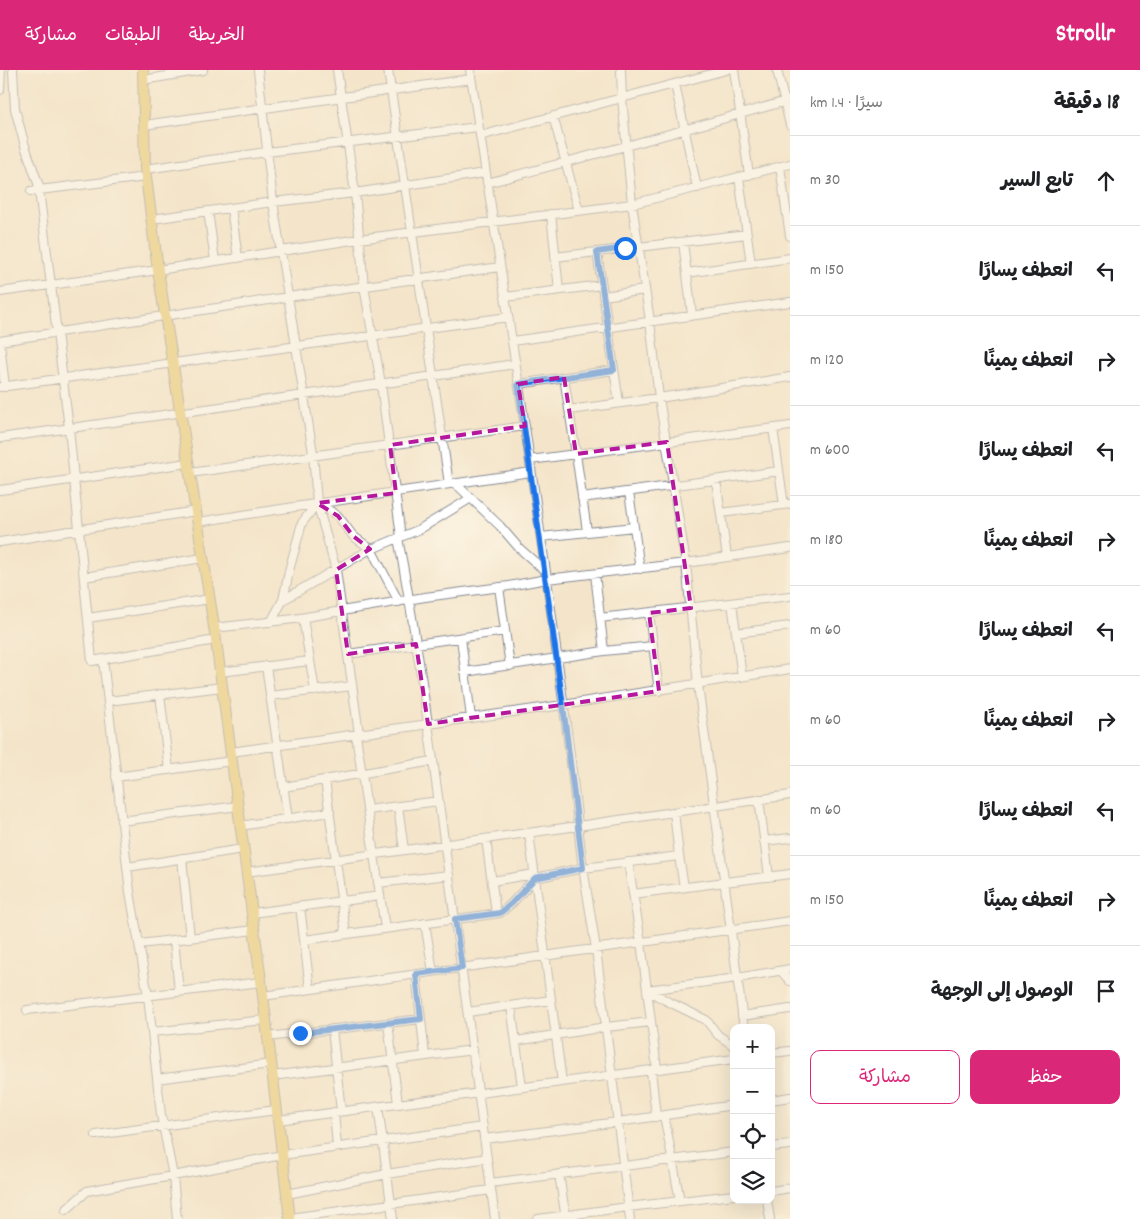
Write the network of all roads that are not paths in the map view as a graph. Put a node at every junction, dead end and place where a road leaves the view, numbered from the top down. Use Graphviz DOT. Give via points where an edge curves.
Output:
graph roads {
  1 [pos="2,70"];
  2 [pos="13,70"];
  3 [pos="203,70"];
  4 [pos="258,70"];
  5 [pos="337,70"];
  6 [pos="388,70"];
  7 [pos="470,70"];
  8 [pos="621,70"];
  9 [pos="726,70"];
  10 [pos="734,70"];
  11 [pos="777,70"];
  12 [pos="143,75"];
  13 [pos="471,79"];
  14 [pos="675,84"];
  15 [pos="0,90"];
  16 [pos="391,90"];
  17 [pos="341,97"];
  18 [pos="622,98"];
  19 [pos="787,101"];
  20 [pos="262,108"];
  21 [pos="739,114"];
  22 [pos="553,116"];
  23 [pos="144,125"];
  24 [pos="790,125"];
  25 [pos="478,127"];
  26 [pos="684,130"];
  27 [pos="480,136"];
  28 [pos="398,137"];
  29 [pos="348,143"];
  30 [pos="626,146"];
  31 [pos="267,152"];
  32 [pos="566,162"];
  33 [pos="790,164"];
  34 [pos="780,167"];
  35 [pos="146,173"];
  36 [pos="485,173"];
  37 [pos="749,175"];
  38 [pos="739,177"];
  39 [pos="487,183"];
  40 [pos="405,185"];
  41 [pos="786,185"];
  42 [pos="696,188"];
  43 [pos="37,190"];
  44 [pos="355,193"];
  45 [pos="273,202"];
  46 [pos="632,204"];
  47 [pos="231,208"];
  48 [pos="208,211"];
  49 [pos="579,211"];
  50 [pos="551,214"];
  51 [pos="152,219"];
  52 [pos="493,222"];
  53 [pos="412,232"];
  54 [pos="747,234"];
  55 [pos="790,236"];
  56 [pos="360,240"];
  57 [pos="683,242"];
  58 [pos="639,247"];
  59 [pos="281,251"];
  60 [pos="597,252"];
  61 [pos="555,257"];
  62 [pos="238,258"];
  63 [pos="790,258"];
  64 [pos="214,261"];
  65 [pos="751,264"];
  66 [pos="500,267"];
  67 [pos="158,270"];
  68 [pos="687,273"];
  69 [pos="419,278"];
  70 [pos="51,285"];
  71 [pos="602,285"];
  72 [pos="364,286"];
  73 [pos="559,290"];
  74 [pos="645,290"];
  75 [pos="0,292"];
  76 [pos="603,296"];
  77 [pos="288,297"];
  78 [pos="505,298"];
  79 [pos="790,302"];
  80 [pos="692,315"];
  81 [pos="165,316"];
  82 [pos="508,317"];
  83 [pos="650,321"];
  84 [pos="608,327"];
  85 [pos="426,328"];
  86 [pos="57,332"];
  87 [pos="373,335"];
  88 [pos="512,341"];
  89 [pos="0,342"];
  90 [pos="296,346"];
  91 [pos="173,364"];
  92 [pos="515,364"];
  93 [pos="614,370"];
  94 [pos="433,376"];
  95 [pos="564,377"];
  96 [pos="790,377"];
  97 [pos="62,379"];
  98 [pos="381,384"];
  99 [pos="518,384"];
  100 [pos="2,387"];
  101 [pos="304,395"];
  102 [pos="659,398"];
  103 [pos="619,403"];
  104 [pos="569,410"];
  105 [pos="180,413"];
  106 [pos="525,426"];
  107 [pos="790,426"];
  108 [pos="69,428"];
  109 [pos="773,428"];
  110 [pos="0,438"];
  111 [pos="442,438"];
  112 [pos="667,442"];
  113 [pos="390,445"];
  114 [pos="576,454"];
  115 [pos="313,456"];
  116 [pos="530,460"];
  117 [pos="189,468"];
  118 [pos="779,471"];
  119 [pos="531,472"];
  120 [pos="74,479"];
  121 [pos="716,480"];
  122 [pos="452,484"];
  123 [pos="674,486"];
  124 [pos="0,490"];
  125 [pos="629,492"];
  126 [pos="396,493"];
  127 [pos="471,498"];
  128 [pos="582,498"];
  129 [pos="317,503"];
  130 [pos="787,504"];
  131 [pos="721,513"];
  132 [pos="197,517"];
  133 [pos="634,527"];
  134 [pos="79,530"];
  135 [pos="587,532"];
  136 [pos="400,537"];
  137 [pos="540,537"];
  138 [pos="0,542"];
  139 [pos="371,549"];
  140 [pos="790,550"];
  141 [pos="727,557"];
  142 [pos="203,558"];
  143 [pos="686,563"];
  144 [pos="640,569"];
  145 [pos="336,570"];
  146 [pos="545,571"];
  147 [pos="595,574"];
  148 [pos="84,577"];
  149 [pos="547,580"];
  150 [pos="499,587"];
  151 [pos="790,596"];
  152 [pos="210,599"];
  153 [pos="283,600"];
  154 [pos="410,600"];
  155 [pos="399,602"];
  156 [pos="732,603"];
  157 [pos="690,608"];
  158 [pos="342,611"];
  159 [pos="649,613"];
  160 [pos="88,618"];
  161 [pos="303,618"];
  162 [pos="600,618"];
  163 [pos="271,622"];
  164 [pos="790,626"];
  165 [pos="214,628"];
  166 [pos="505,631"];
  167 [pos="736,633"];
  168 [pos="461,638"];
  169 [pos="216,640"];
  170 [pos="416,644"];
  171 [pos="653,646"];
  172 [pos="604,651"];
  173 [pos="348,654"];
  174 [pos="103,659"];
  175 [pos="557,659"];
  176 [pos="310,661"];
  177 [pos="266,666"];
  178 [pos="510,666"];
  179 [pos="790,669"];
  180 [pos="220,672"];
  181 [pos="465,672"];
  182 [pos="742,677"];
  183 [pos="698,684"];
  184 [pos="352,686"];
  185 [pos="222,687"];
  186 [pos="659,690"];
  187 [pos="315,691"];
  188 [pos="160,694"];
  189 [pos="270,696"];
  190 [pos="108,700"];
  191 [pos="563,705"];
  192 [pos="471,718"];
  193 [pos="428,724"];
  194 [pos="357,734"];
  195 [pos="278,746"];
  196 [pos="231,757"];
  197 [pos="433,761"];
  198 [pos="169,770"];
  199 [pos="362,773"];
  200 [pos="116,777"];
  201 [pos="325,780"];
  202 [pos="284,787"];
  203 [pos="790,795"];
  204 [pos="759,799"];
  205 [pos="439,800"];
  206 [pos="238,806"];
  207 [pos="398,806"];
  208 [pos="714,806"];
  209 [pos="367,810"];
  210 [pos="330,812"];
  211 [pos="674,812"];
  212 [pos="288,819"];
  213 [pos="121,821"];
  214 [pos="240,826"];
  215 [pos="578,826"];
  216 [pos="529,833"];
  217 [pos="790,838"];
  218 [pos="486,839"];
  219 [pos="764,841"];
  220 [pos="445,845"];
  221 [pos="243,849"];
  222 [pos="404,850"];
  223 [pos="374,854"];
  224 [pos="679,856"];
  225 [pos="182,858"];
  226 [pos="336,860"];
  227 [pos="628,862"];
  228 [pos="127,867"];
  229 [pos="583,868"];
  230 [pos="246,872"];
  231 [pos="790,874"];
  232 [pos="449,875"];
  233 [pos="535,876"];
  234 [pos="769,877"];
  235 [pos="492,881"];
  236 [pos="725,882"];
  237 [pos="378,883"];
  238 [pos="684,887"];
  239 [pos="633,894"];
  240 [pos="380,896"];
  241 [pos="342,901"];
  242 [pos="300,906"];
  243 [pos="252,913"];
  244 [pos="496,913"];
  245 [pos="455,919"];
  246 [pos="790,921"];
  247 [pos="425,923"];
  248 [pos="385,928"];
  249 [pos="254,930"];
  250 [pos="731,930"];
  251 [pos="346,934"];
  252 [pos="190,938"];
  253 [pos="174,940"];
  254 [pos="304,940"];
  255 [pos="641,942"];
  256 [pos="140,944"];
  257 [pos="596,949"];
  258 [pos="545,956"];
  259 [pos="462,968"];
  260 [pos="790,969"];
  261 [pos="781,971"];
  262 [pos="433,972"];
  263 [pos="416,974"];
  264 [pos="737,978"];
  265 [pos="790,981"];
  266 [pos="261,982"];
  267 [pos="310,989"];
  268 [pos="647,990"];
  269 [pos="179,992"];
  270 [pos="148,996"];
  271 [pos="262,996"];
  272 [pos="551,1000"];
  273 [pos="511,1006"];
  274 [pos="790,1009"];
  275 [pos="27,1010"];
  276 [pos="468,1012"];
  277 [pos="742,1016"];
  278 [pos="421,1019"];
  279 [pos="266,1020"];
  280 [pos="651,1022"];
  281 [pos="388,1023"];
  282 [pos="743,1024"];
  283 [pos="606,1027"];
  284 [pos="332,1029"];
  285 [pos="152,1032"];
  286 [pos="556,1035"];
  287 [pos="268,1037"];
  288 [pos="516,1041"];
  289 [pos="730,1043"];
  290 [pos="473,1050"];
  291 [pos="790,1051"];
  292 [pos="775,1053"];
  293 [pos="425,1056"];
  294 [pos="393,1060"];
  295 [pos="730,1060"];
  296 [pos="271,1064"];
  297 [pos="336,1067"];
  298 [pos="654,1070"];
  299 [pos="272,1076"];
  300 [pos="612,1076"];
  301 [pos="157,1079"];
  302 [pos="562,1082"];
  303 [pos="522,1088"];
  304 [pos="478,1093"];
  305 [pos="790,1097"];
  306 [pos="775,1099"];
  307 [pos="398,1104"];
  308 [pos="378,1106"];
  309 [pos="730,1106"];
  310 [pos="337,1112"];
  311 [pos="277,1115"];
  312 [pos="660,1116"];
  313 [pos="618,1122"];
  314 [pos="163,1126"];
  315 [pos="483,1127"];
  316 [pos="96,1135"];
  317 [pos="484,1139"];
  318 [pos="382,1141"];
  319 [pos="790,1145"];
  320 [pos="775,1147"];
  321 [pos="337,1148"];
  322 [pos="730,1153"];
  323 [pos="282,1155"];
  324 [pos="487,1158"];
  325 [pos="672,1160"];
  326 [pos="623,1165"];
  327 [pos="387,1174"];
  328 [pos="559,1174"];
  329 [pos="173,1176"];
  330 [pos="491,1187"];
  331 [pos="790,1188"];
  332 [pos="775,1190"];
  333 [pos="287,1194"];
  334 [pos="730,1195"];
  335 [pos="680,1201"];
  336 [pos="391,1204"];
  337 [pos="768,1204"];
  338 [pos="628,1207"];
  339 [pos="66,1210"];
  340 [pos="565,1217"];
  341 [pos="177,1219"];
  342 [pos="290,1219"];
  343 [pos="393,1219"];
  344 [pos="495,1219"];
  345 [pos="538,1219"];
  346 [pos="630,1219"];
  347 [pos="770,1219"];
  1 -- 15 [label="street"];
  2 -- 43 [label="street" via="15,109"];
  3 -- 12 [label="street"];
  4 -- 20 [label="street"];
  5 -- 17 [label="street"];
  6 -- 16 [label="street"];
  7 -- 13 [label="street"];
  8 -- 18 [label="street"];
  9 -- 14 [label="street"];
  10 -- 21 [label="street"];
  11 -- 19 [label="street"];
  12 -- 23 [label="main road"];
  13 -- 16 [label="street"];
  13 -- 25 [label="street"];
  14 -- 18 [label="street"];
  14 -- 26 [label="street"];
  16 -- 17 [label="street"];
  16 -- 28 [label="street"];
  17 -- 20 [label="street"];
  17 -- 29 [label="street"];
  18 -- 22 [label="street"];
  18 -- 30 [label="street"];
  19 -- 21 [label="street"];
  19 -- 24 [label="street"];
  20 -- 23 [label="street"];
  20 -- 31 [label="street"];
  21 -- 26 [label="street"];
  21 -- 37 [label="street"];
  22 -- 27 [label="street"];
  22 -- 32 [label="street"];
  23 -- 35 [label="main road"];
  25 -- 27 [label="street"];
  25 -- 28 [label="street"];
  26 -- 30 [label="street"];
  26 -- 42 [label="street"];
  27 -- 36 [label="street"];
  28 -- 29 [label="street"];
  28 -- 40 [label="street"];
  29 -- 31 [label="street"];
  29 -- 44 [label="street"];
  30 -- 32 [label="street"];
  30 -- 46 [label="street"];
  31 -- 35 [label="street"];
  31 -- 45 [label="street"];
  32 -- 39 [label="street"];
  32 -- 49 [label="street"];
  33 -- 34 [label="street"];
  34 -- 37 [label="street"];
  34 -- 41 [label="street"];
  35 -- 43 [label="street"];
  35 -- 51 [label="main road"];
  36 -- 39 [label="street"];
  36 -- 40 [label="street"];
  37 -- 38 [label="street"];
  38 -- 42 [label="street"];
  38 -- 54 [label="street"];
  39 -- 52 [label="street"];
  40 -- 44 [label="street"];
  40 -- 53 [label="street"];
  41 -- 55 [label="street"];
  42 -- 46 [label="street"];
  43 -- 70 [label="street"];
  44 -- 45 [label="street"];
  44 -- 56 [label="street"];
  45 -- 47 [label="street"];
  45 -- 59 [label="street"];
  46 -- 49 [label="street"];
  46 -- 58 [label="street"];
  47 -- 48 [label="street"];
  47 -- 62 [label="street"];
  48 -- 51 [label="street"];
  48 -- 64 [label="street"];
  49 -- 50 [label="street"];
  50 -- 52 [label="street"];
  50 -- 61 [label="street"];
  51 -- 67 [label="main road"];
  52 -- 53 [label="street"];
  52 -- 66 [label="street"];
  53 -- 56 [label="street"];
  53 -- 69 [label="street"];
  54 -- 57 [label="street"];
  54 -- 65 [label="street"];
  56 -- 59 [label="street"];
  56 -- 72 [label="street"];
  57 -- 58 [label="street"];
  57 -- 68 [label="street"];
  58 -- 60 [label="street"];
  58 -- 74 [label="street"];
  59 -- 62 [label="street"];
  59 -- 77 [label="street"];
  60 -- 61 [label="street"];
  60 -- 71 [label="street"];
  61 -- 73 [label="street"];
  62 -- 64 [label="street"];
  63 -- 65 [label="street"];
  64 -- 67 [label="street"];
  65 -- 68 [label="street"];
  66 -- 69 [label="street"];
  66 -- 78 [label="street"];
  67 -- 70 [label="street"];
  67 -- 81 [label="main road"];
  68 -- 80 [label="street"];
  69 -- 72 [label="street"];
  69 -- 85 [label="street"];
  70 -- 75 [label="street"];
  70 -- 86 [label="street"];
  71 -- 73 [label="street"];
  71 -- 76 [label="street"];
  72 -- 77 [label="street"];
  72 -- 87 [label="street"];
  73 -- 78 [label="street"];
  74 -- 76 [label="street"];
  74 -- 83 [label="street"];
  76 -- 84 [label="street"];
  77 -- 81 [label="street"];
  77 -- 90 [label="street"];
  78 -- 82 [label="street"];
  79 -- 80 [label="street"];
  80 -- 83 [label="street"];
  81 -- 86 [label="street"];
  81 -- 91 [label="main road"];
  82 -- 85 [label="street"];
  82 -- 88 [label="street"];
  83 -- 84 [label="street"];
  83 -- 102 [label="street"];
  84 -- 88 [label="street"];
  84 -- 93 [label="street"];
  85 -- 87 [label="street"];
  85 -- 94 [label="street"];
  86 -- 89 [label="street"];
  86 -- 97 [label="street"];
  87 -- 90 [label="street"];
  87 -- 98 [label="street"];
  88 -- 92 [label="street"];
  89 -- 100 [label="street"];
  90 -- 91 [label="street"];
  90 -- 101 [label="street"];
  91 -- 97 [label="street"];
  91 -- 105 [label="main road"];
  92 -- 94 [label="street"];
  92 -- 99 [label="street"];
  93 -- 95 [label="street"];
  93 -- 103 [label="street"];
  94 -- 98 [label="street"];
  94 -- 111 [label="street"];
  95 -- 99 [label="street"];
  95 -- 104 [label="street"];
  96 -- 102 [label="street"];
  97 -- 100 [label="street"];
  97 -- 108 [label="street"];
  98 -- 101 [label="street"];
  98 -- 113 [label="street"];
  99 -- 106 [label="street"];
  101 -- 105 [label="street"];
  101 -- 115 [label="street"];
  102 -- 103 [label="street"];
  102 -- 112 [label="street"];
  103 -- 104 [label="street"];
  104 -- 114 [label="street"];
  105 -- 108 [label="street"];
  105 -- 117 [label="main road"];
  106 -- 111 [label="street"];
  106 -- 116 [label="street"];
  107 -- 109 [label="street"];
  108 -- 110 [label="street"];
  108 -- 120 [label="street"];
  109 -- 112 [label="street"];
  109 -- 118 [label="street"];
  111 -- 113 [label="street"];
  111 -- 122 [label="street"];
  112 -- 114 [label="street"];
  112 -- 123 [label="street"];
  113 -- 115 [label="street"];
  113 -- 126 [label="street"];
  114 -- 116 [label="street"];
  114 -- 128 [label="street"];
  115 -- 117 [label="street"];
  115 -- 129 [label="street"];
  116 -- 119 [label="street"];
  117 -- 120 [label="street"];
  117 -- 132 [label="main road"];
  118 -- 121 [label="street"];
  118 -- 130 [label="street"];
  119 -- 122 [label="street"];
  119 -- 137 [label="street"];
  120 -- 124 [label="street"];
  120 -- 134 [label="street"];
  121 -- 123 [label="street"];
  121 -- 131 [label="street"];
  122 -- 126 [label="street"];
  122 -- 127 [label="street"];
  123 -- 125 [label="street"];
  123 -- 143 [label="street"];
  125 -- 128 [label="street"];
  125 -- 133 [label="street"];
  126 -- 129 [label="street"];
  126 -- 136 [label="street"];
  127 -- 136 [label="street" via="420,529"];
  127 -- 146 [label="street"];
  128 -- 135 [label="street"];
  129 -- 132 [label="street"];
  129 -- 139 [label="street" via="338,516 353,536"];
  129 -- 145 [label="street"];
  129 -- 153 [label="street" via="302,523"];
  130 -- 131 [label="street"];
  131 -- 141 [label="street"];
  132 -- 134 [label="street"];
  132 -- 142 [label="main road"];
  133 -- 135 [label="street"];
  133 -- 144 [label="street"];
  134 -- 138 [label="street"];
  134 -- 148 [label="street"];
  135 -- 137 [label="street"];
  136 -- 139 [label="street"];
  136 -- 154 [label="street"];
  137 -- 146 [label="street"];
  139 -- 145 [label="street"];
  139 -- 155 [label="street"];
  140 -- 141 [label="street"];
  141 -- 143 [label="street"];
  142 -- 148 [label="street"];
  142 -- 152 [label="main road"];
  143 -- 144 [label="street"];
  143 -- 157 [label="street"];
  144 -- 147 [label="street"];
  145 -- 153 [label="street"];
  145 -- 158 [label="street"];
  146 -- 149 [label="street"];
  147 -- 149 [label="street"];
  147 -- 162 [label="street"];
  148 -- 160 [label="street"];
  149 -- 150 [label="street"];
  149 -- 175 [label="street"];
  150 -- 154 [label="street"];
  150 -- 166 [label="street"];
  151 -- 156 [label="street"];
  152 -- 160 [label="street"];
  152 -- 165 [label="main road"];
  153 -- 163 [label="street"];
  154 -- 155 [label="street"];
  154 -- 170 [label="street"];
  155 -- 158 [label="street"];
  156 -- 157 [label="street"];
  156 -- 167 [label="street"];
  157 -- 159 [label="street"];
  157 -- 183 [label="street"];
  158 -- 161 [label="street"];
  158 -- 173 [label="street"];
  159 -- 162 [label="street"];
  159 -- 171 [label="street"];
  160 -- 174 [label="street" via="92,661"];
  161 -- 163 [label="street"];
  161 -- 176 [label="street"];
  162 -- 172 [label="street"];
  163 -- 165 [label="street"];
  164 -- 167 [label="street"];
  165 -- 169 [label="main road"];
  166 -- 168 [label="street"];
  166 -- 178 [label="street"];
  167 -- 182 [label="street"];
  168 -- 170 [label="street"];
  168 -- 181 [label="street"];
  169 -- 174 [label="street"];
  169 -- 180 [label="main road"];
  170 -- 173 [label="street"];
  170 -- 193 [label="street"];
  171 -- 172 [label="street"];
  171 -- 186 [label="street"];
  172 -- 175 [label="street"];
  173 -- 184 [label="street"];
  174 -- 190 [label="street"];
  175 -- 178 [label="street"];
  175 -- 191 [label="street"];
  176 -- 177 [label="street"];
  176 -- 187 [label="street"];
  177 -- 180 [label="street"];
  177 -- 189 [label="street"];
  178 -- 181 [label="street"];
  179 -- 182 [label="street"];
  180 -- 185 [label="main road"];
  181 -- 192 [label="street"];
  182 -- 183 [label="street"];
  183 -- 186 [label="street"];
  183 -- 208 [label="street"];
  184 -- 187 [label="street"];
  184 -- 194 [label="street"];
  185 -- 188 [label="street"];
  185 -- 196 [label="main road"];
  186 -- 191 [label="street"];
  187 -- 189 [label="street"];
  188 -- 190 [label="street"];
  188 -- 198 [label="street"];
  189 -- 195 [label="street"];
  190 -- 200 [label="street"];
  191 -- 192 [label="street"];
  191 -- 215 [label="street"];
  192 -- 193 [label="street"];
  193 -- 194 [label="street"];
  193 -- 197 [label="street"];
  194 -- 195 [label="street"];
  194 -- 199 [label="street"];
  195 -- 196 [label="street"];
  195 -- 202 [label="street"];
  196 -- 198 [label="street"];
  196 -- 206 [label="main road"];
  197 -- 199 [label="street"];
  197 -- 205 [label="street"];
  198 -- 200 [label="street"];
  199 -- 201 [label="street"];
  199 -- 209 [label="street"];
  200 -- 213 [label="street"];
  201 -- 202 [label="street"];
  201 -- 210 [label="street"];
  202 -- 212 [label="street"];
  203 -- 204 [label="street"];
  204 -- 208 [label="street"];
  204 -- 219 [label="street"];
  205 -- 207 [label="street"];
  205 -- 220 [label="street"];
  206 -- 213 [label="street"];
  206 -- 214 [label="main road"];
  207 -- 209 [label="street"];
  207 -- 222 [label="street"];
  208 -- 211 [label="street"];
  208 -- 236 [label="street"];
  209 -- 223 [label="street"];
  210 -- 212 [label="street"];
  210 -- 226 [label="street"];
  211 -- 215 [label="street"];
  211 -- 224 [label="street"];
  212 -- 214 [label="street"];
  213 -- 228 [label="street"];
  214 -- 221 [label="main road"];
  215 -- 216 [label="street"];
  215 -- 229 [label="street"];
  216 -- 218 [label="street"];
  216 -- 233 [label="street"];
  217 -- 219 [label="street"];
  218 -- 220 [label="street"];
  218 -- 235 [label="street"];
  219 -- 234 [label="street"];
  220 -- 222 [label="street"];
  220 -- 232 [label="street"];
  221 -- 225 [label="street"];
  221 -- 230 [label="main road"];
  222 -- 223 [label="street"];
  223 -- 226 [label="street"];
  223 -- 237 [label="street"];
  224 -- 227 [label="street"];
  224 -- 238 [label="street"];
  225 -- 228 [label="street"];
  225 -- 252 [label="street"];
  226 -- 230 [label="street"];
  226 -- 241 [label="street"];
  227 -- 229 [label="street"];
  227 -- 239 [label="street"];
  228 -- 256 [label="street"];
  229 -- 233 [label="street"];
  229 -- 257 [label="street"];
  230 -- 243 [label="main road"];
  231 -- 234 [label="street"];
  232 -- 237 [label="street"];
  232 -- 245 [label="street"];
  233 -- 235 [label="street"];
  233 -- 244 [label="street" via="511,904"];
  233 -- 258 [label="street"];
  234 -- 236 [label="street"];
  235 -- 244 [label="street"];
  236 -- 238 [label="street"];
  236 -- 250 [label="street"];
  237 -- 240 [label="street"];
  238 -- 239 [label="street"];
  239 -- 255 [label="street"];
  240 -- 241 [label="street"];
  240 -- 248 [label="street"];
  241 -- 242 [label="street"];
  241 -- 251 [label="street"];
  242 -- 243 [label="street"];
  242 -- 254 [label="street"];
  243 -- 249 [label="main road"];
  244 -- 245 [label="street"];
  245 -- 247 [label="street"];
  245 -- 259 [label="street"];
  246 -- 250 [label="street"];
  247 -- 248 [label="street"];
  247 -- 262 [label="street"];
  248 -- 251 [label="street"];
  249 -- 252 [label="street"];
  249 -- 266 [label="main road"];
  250 -- 255 [label="street"];
  250 -- 264 [label="street"];
  251 -- 254 [label="street"];
  252 -- 253 [label="street"];
  253 -- 256 [label="street"];
  253 -- 269 [label="street"];
  254 -- 267 [label="street"];
  255 -- 257 [label="street"];
  255 -- 268 [label="street"];
  256 -- 270 [label="street"];
  257 -- 258 [label="street"];
  257 -- 283 [label="street"];
  258 -- 259 [label="street"];
  258 -- 272 [label="street"];
  259 -- 262 [label="street"];
  259 -- 276 [label="street"];
  260 -- 261 [label="street"];
  261 -- 264 [label="street"];
  261 -- 265 [label="street"];
  262 -- 263 [label="street"];
  263 -- 267 [label="street"];
  263 -- 278 [label="street"];
  264 -- 268 [label="street"];
  264 -- 277 [label="street"];
  266 -- 269 [label="street"];
  266 -- 271 [label="main road"];
  267 -- 271 [label="street"];
  268 -- 280 [label="street"];
  268 -- 289 [label="street" via="706,1020"];
  269 -- 270 [label="street"];
  270 -- 275 [label="street"];
  270 -- 285 [label="street"];
  271 -- 279 [label="main road"];
  272 -- 273 [label="street"];
  272 -- 286 [label="street"];
  273 -- 276 [label="street"];
  273 -- 288 [label="street"];
  274 -- 277 [label="street"];
  276 -- 290 [label="street"];
  277 -- 282 [label="street"];
  278 -- 281 [label="street"];
  278 -- 293 [label="street"];
  279 -- 285 [label="street"];
  279 -- 287 [label="main road"];
  280 -- 283 [label="street"];
  280 -- 298 [label="street"];
  281 -- 284 [label="street"];
  281 -- 294 [label="street"];
  283 -- 286 [label="street"];
  283 -- 300 [label="street"];
  284 -- 287 [label="street"];
  284 -- 297 [label="street"];
  285 -- 301 [label="street"];
  286 -- 288 [label="street"];
  286 -- 302 [label="street"];
  287 -- 296 [label="main road"];
  288 -- 303 [label="street"];
  290 -- 293 [label="street"];
  290 -- 304 [label="street"];
  291 -- 292 [label="street"];
  293 -- 294 [label="street"];
  294 -- 297 [label="street"];
  294 -- 307 [label="street"];
  295 -- 298 [label="street"];
  296 -- 299 [label="main road"];
  296 -- 301 [label="street"];
  297 -- 299 [label="street"];
  297 -- 310 [label="street"];
  298 -- 300 [label="street"];
  298 -- 312 [label="street"];
  299 -- 311 [label="main road"];
  300 -- 302 [label="street"];
  300 -- 313 [label="street"];
  301 -- 314 [label="street"];
  302 -- 303 [label="street"];
  303 -- 304 [label="street"];
  304 -- 307 [label="street"];
  304 -- 315 [label="street"];
  305 -- 306 [label="street"];
  307 -- 308 [label="street"];
  308 -- 310 [label="street"];
  308 -- 318 [label="street"];
  309 -- 312 [label="street"];
  310 -- 311 [label="street"];
  310 -- 321 [label="street"];
  311 -- 314 [label="street"];
  311 -- 323 [label="main road"];
  312 -- 313 [label="street"];
  312 -- 325 [label="street"];
  313 -- 317 [label="street"];
  313 -- 326 [label="street"];
  314 -- 316 [label="street"];
  314 -- 329 [label="street"];
  315 -- 317 [label="street"];
  315 -- 318 [label="street"];
  317 -- 324 [label="street"];
  318 -- 321 [label="street"];
  318 -- 327 [label="street"];
  319 -- 320 [label="street"];
  321 -- 323 [label="street"];
  322 -- 325 [label="street"];
  323 -- 329 [label="street"];
  323 -- 333 [label="main road"];
  324 -- 327 [label="street"];
  324 -- 330 [label="street"];
  325 -- 326 [label="street"];
  325 -- 335 [label="street"];
  326 -- 328 [label="street"];
  326 -- 338 [label="street"];
  327 -- 333 [label="street"];
  327 -- 336 [label="street"];
  328 -- 330 [label="street"];
  328 -- 340 [label="street"];
  329 -- 339 [label="street" via="87,1192"];
  329 -- 341 [label="street"];
  330 -- 336 [label="street"];
  330 -- 344 [label="street"];
  331 -- 332 [label="street"];
  333 -- 342 [label="main road"];
  334 -- 335 [label="street"];
  335 -- 338 [label="street"];
  336 -- 342 [label="street"];
  336 -- 343 [label="street"];
  337 -- 347 [label="street"];
  338 -- 340 [label="street"];
  338 -- 346 [label="street"];
  340 -- 345 [label="street"];
}
